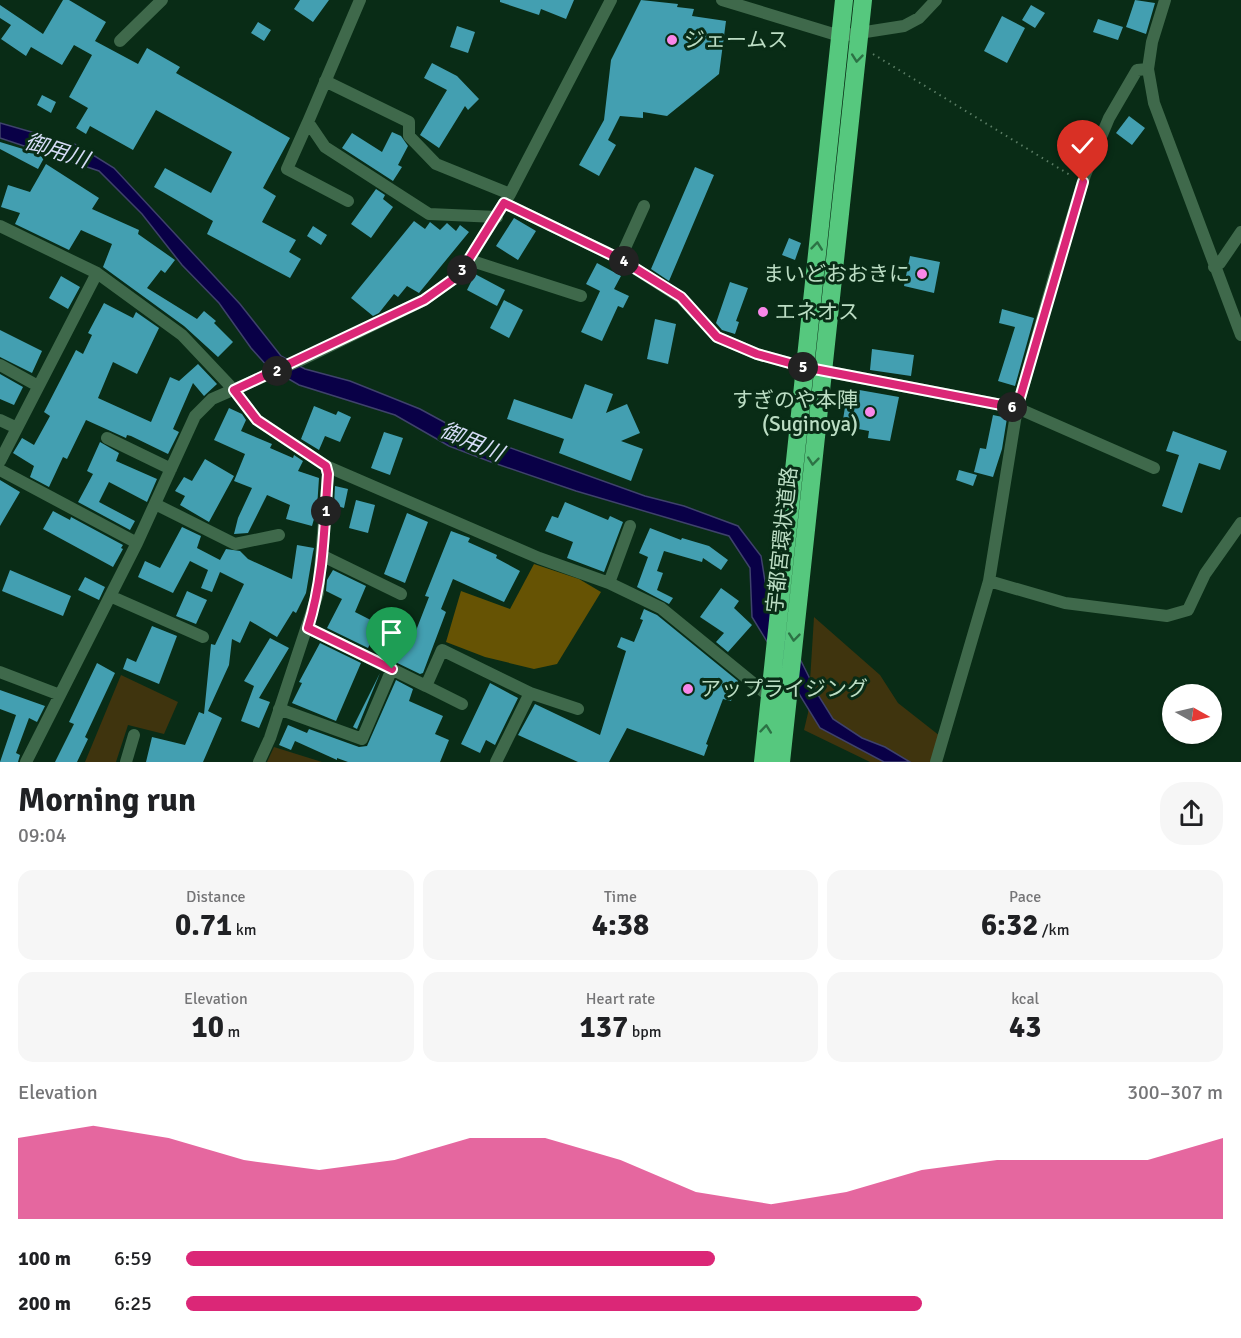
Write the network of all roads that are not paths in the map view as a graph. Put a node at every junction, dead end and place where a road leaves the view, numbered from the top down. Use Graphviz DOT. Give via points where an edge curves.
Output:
graph roads {
  1 [pos="162,0"];
  2 [pos="360,0"];
  3 [pos="611,0"];
  4 [pos="722,0"];
  5 [pos="844,0"];
  6 [pos="863,0"];
  7 [pos="936,0"];
  8 [pos="1165,0"];
  9 [pos="860,32"];
  10 [pos="840,36"];
  11 [pos="120,41"];
  12 [pos="1148,69"];
  13 [pos="325,81"];
  14 [pos="308,122"];
  15 [pos="507,198"];
  16 [pos="348,201"];
  17 [pos="644,206"];
  18 [pos="497,217"];
  19 [pos="0,226"];
  20 [pos="1241,232"];
  21 [pos="620,259"];
  22 [pos="469,260"];
  23 [pos="1214,267"];
  24 [pos="97,273"];
  25 [pos="581,296"];
  26 [pos="1241,335"];
  27 [pos="0,365"];
  28 [pos="804,367"];
  29 [pos="823,371"];
  30 [pos="38,386"];
  31 [pos="234,390"];
  32 [pos="1017,408"];
  33 [pos="0,420"];
  34 [pos="16,429"];
  35 [pos="107,438"];
  36 [pos="0,460"];
  37 [pos="326,466"];
  38 [pos="1154,468"];
  39 [pos="171,469"];
  40 [pos="0,470"];
  41 [pos="155,504"];
  42 [pos="1241,523"];
  43 [pos="630,526"];
  44 [pos="279,535"];
  45 [pos="137,543"];
  46 [pos="322,556"];
  47 [pos="989,581"];
  48 [pos="609,583"];
  49 [pos="401,594"];
  50 [pos="110,596"];
  51 [pos="308,628"];
  52 [pos="203,637"];
  53 [pos="392,669"];
  54 [pos="0,672"];
  55 [pos="426,686"];
  56 [pos="530,693"];
  57 [pos="60,695"];
  58 [pos="778,698"];
  59 [pos="462,704"];
  60 [pos="279,708"];
  61 [pos="578,709"];
  62 [pos="134,735"];
  63 [pos="26,762"];
  64 [pos="126,762"];
  65 [pos="259,762"];
  66 [pos="496,762"];
  67 [pos="763,762"];
  68 [pos="780,762"];
  69 [pos="936,762"];
  1 -- 11 [label="street"];
  2 -- 13 [label="street"];
  3 -- 15 [label="street"];
  4 -- 10 [label="street"];
  5 -- 10 [label="highway, 宇都宮環状道路"];
  6 -- 9 [label="highway, 宇都宮環状道路"];
  7 -- 9 [label="street" via="919,18 904,26"];
  8 -- 12 [label="street"];
  9 -- 10 [label="street"];
  9 -- 29 [label="highway, 宇都宮環状道路, one-way"];
  28 -- 10 [label="highway, 宇都宮環状道路, one-way"];
  12 -- 23 [label="street" via="1154,104"];
  12 -- 32 [label="street" via="1137,70 1122,94 1083,182"];
  13 -- 14 [label="street"];
  13 -- 15 [label="street" via="409,122 410,136 435,164"];
  14 -- 16 [label="street" via="287,169"];
  14 -- 18 [label="street" via="325,147 429,214"];
  15 -- 18 [label="street"];
  15 -- 21 [label="street"];
  17 -- 21 [label="street"];
  18 -- 22 [label="street"];
  19 -- 24 [label="street"];
  20 -- 23 [label="street"];
  21 -- 28 [label="street" via="681,297 717,337 757,354"];
  22 -- 25 [label="street"];
  22 -- 31 [label="street" via="459,275 424,300"];
  23 -- 26 [label="street"];
  24 -- 30 [label="street"];
  24 -- 31 [label="street" via="182,335"];
  27 -- 30 [label="street"];
  28 -- 29 [label="street"];
  28 -- 58 [label="highway, 宇都宮環状道路" via="782,575"];
  29 -- 32 [label="street"];
  29 -- 58 [label="highway, 宇都宮環状道路, one-way" via="801,578"];
  30 -- 34 [label="street"];
  31 -- 37 [label="street" via="257,420"];
  31 -- 39 [label="street" via="212,399 195,417"];
  32 -- 38 [label="street"];
  32 -- 47 [label="street"];
  33 -- 34 [label="street"];
  34 -- 36 [label="street"];
  35 -- 39 [label="street"];
  37 -- 46 [label="street"];
  37 -- 48 [label="street" via="539,558"];
  39 -- 41 [label="street"];
  40 -- 45 [label="street"];
  41 -- 44 [label="street" via="235,544"];
  41 -- 45 [label="street"];
  42 -- 47 [label="street" via="1205,574 1188,610 1167,616 1065,603"];
  43 -- 48 [label="street"];
  45 -- 50 [label="street"];
  46 -- 49 [label="street"];
  46 -- 51 [label="street" via="318,593"];
  47 -- 69 [label="street"];
  48 -- 58 [label="street" via="661,608"];
  50 -- 52 [label="street"];
  50 -- 57 [label="street"];
  51 -- 53 [label="street"];
  51 -- 60 [label="street"];
  53 -- 55 [label="street"];
  53 -- 60 [label="street" via="362,739"];
  54 -- 57 [label="street"];
  55 -- 56 [label="street" via="442,650"];
  55 -- 59 [label="street"];
  56 -- 61 [label="street"];
  56 -- 66 [label="street"];
  57 -- 63 [label="street"];
  67 -- 58 [label="highway, 宇都宮環状道路, one-way"];
  58 -- 68 [label="highway, 宇都宮環状道路"];
  60 -- 65 [label="street"];
  62 -- 64 [label="street"];
}
